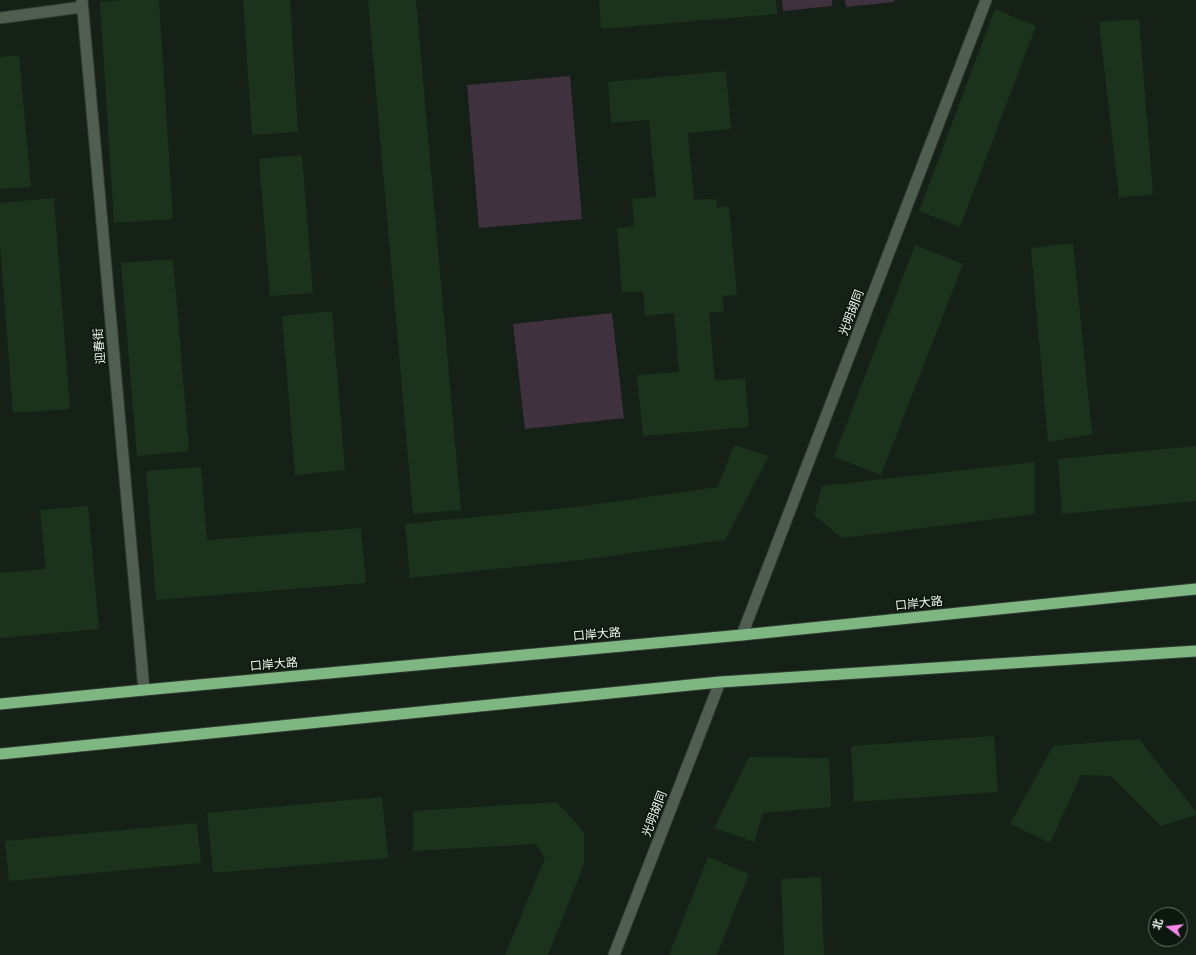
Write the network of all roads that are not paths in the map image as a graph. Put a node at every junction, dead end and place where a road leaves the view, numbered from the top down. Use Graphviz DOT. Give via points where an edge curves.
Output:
graph roads {
  1 [pos="986,0"];
  2 [pos="82,3"];
  3 [pos="0,18"];
  4 [pos="1196,589"];
  5 [pos="742,635"];
  6 [pos="1196,650"];
  7 [pos="720,682"];
  8 [pos="144,690"];
  9 [pos="0,704"];
  10 [pos="0,754"];
  11 [pos="614,955"];
  1 -- 5 [label="street, 光明胡同"];
  2 -- 3 [label="street"];
  2 -- 8 [label="street, 迎春街"];
  4 -- 5 [label="highway, 口岸大路"];
  5 -- 8 [label="highway, 口岸大路"];
  6 -- 7 [label="highway"];
  7 -- 10 [label="highway"];
  7 -- 11 [label="street, 光明胡同"];
  8 -- 9 [label="highway, 口岸大路"];
}
